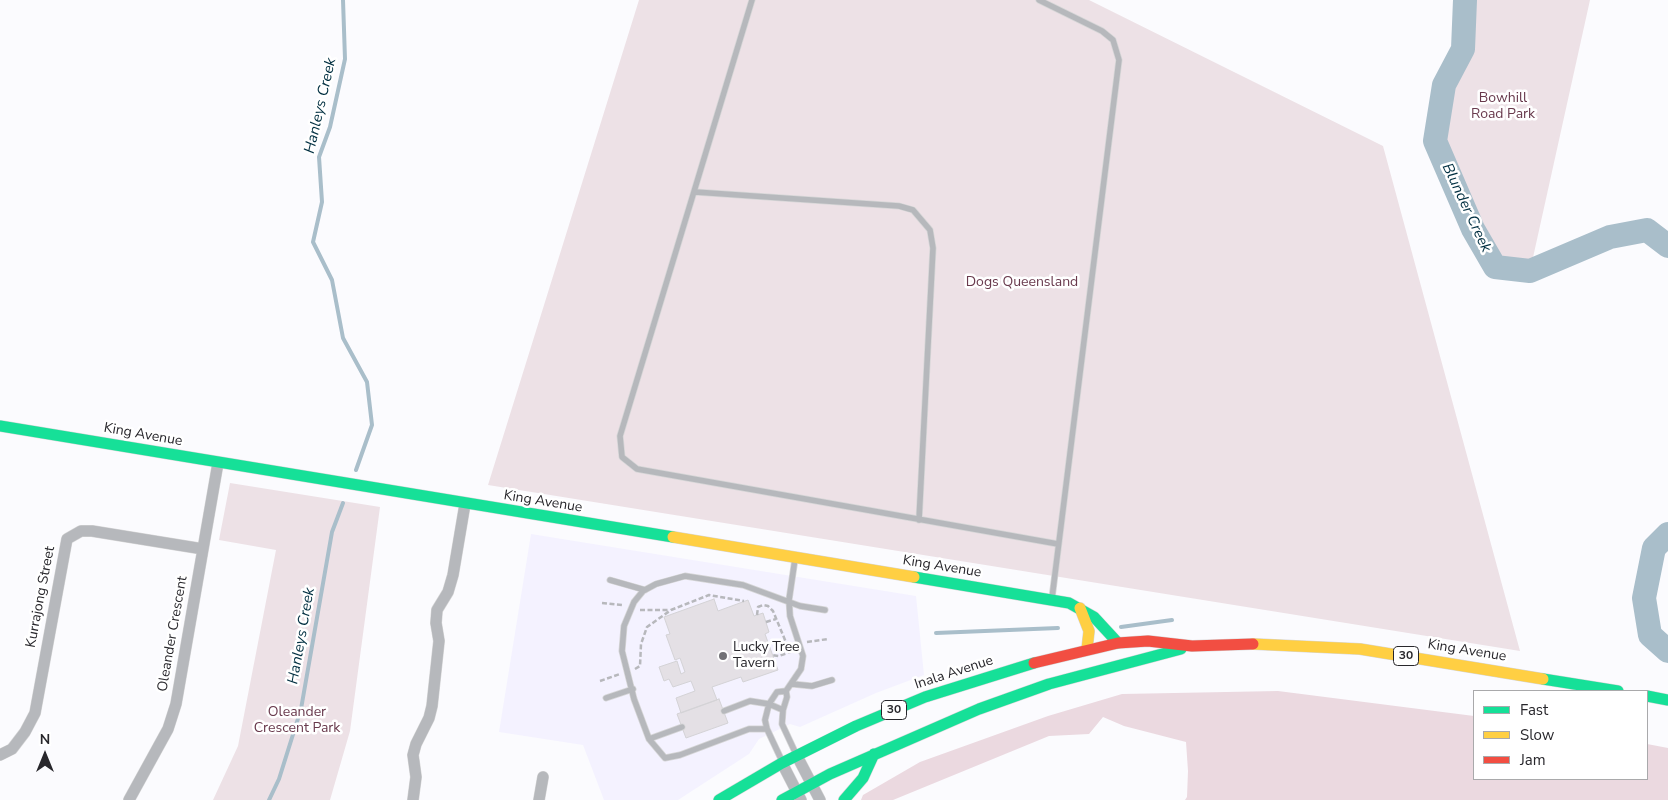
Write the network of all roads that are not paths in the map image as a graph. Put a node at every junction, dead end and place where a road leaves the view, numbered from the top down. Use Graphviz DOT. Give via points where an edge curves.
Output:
graph roads {
  1 [pos="752,0"];
  2 [pos="1039,0"];
  3 [pos="695,192"];
  4 [pos="0,426"];
  5 [pos="218,463"];
  6 [pos="465,504"];
  7 [pos="919,520"];
  8 [pos="1058,544"];
  9 [pos="203,549"];
  10 [pos="795,558"];
  11 [pos="610,580"];
  12 [pos="645,590"];
  13 [pos="789,600"];
  14 [pos="1051,600"];
  15 [pos="1080,608"];
  16 [pos="825,610"];
  17 [pos="1123,642"];
  18 [pos="1192,646"];
  19 [pos="1087,649"];
  20 [pos="832,680"];
  21 [pos="792,684"];
  22 [pos="633,689"];
  23 [pos="1612,690"];
  24 [pos="786,691"];
  25 [pos="1648,696"];
  26 [pos="606,698"];
  27 [pos="1668,700"];
  28 [pos="769,704"];
  29 [pos="783,710"];
  30 [pos="724,711"];
  31 [pos="682,727"];
  32 [pos="767,729"];
  33 [pos="649,739"];
  34 [pos="874,754"];
  35 [pos="0,755"];
  36 [pos="797,756"];
  37 [pos="782,763"];
  38 [pos="543,777"];
  39 [pos="811,783"];
  40 [pos="799,796"];
  41 [pos="129,800"];
  42 [pos="413,800"];
  43 [pos="538,800"];
  44 [pos="719,800"];
  45 [pos="782,800"];
  46 [pos="820,800"];
  47 [pos="844,800"];
  1 -- 3 [label="lane"];
  2 -- 8 [label="lane" via="1102,31 1113,40 1119,60"];
  3 -- 7 [label="lane" via="899,206 913,210 930,230 934,248"];
  3 -- 7 [label="lane" via="620,436 622,457 637,469"];
  4 -- 5 [label="main road, King Avenue"];
  5 -- 6 [label="main road, King Avenue"];
  5 -- 9 [label="street, Oleander Crescent"];
  6 -- 10 [label="main road, King Avenue"];
  6 -- 42 [label="street" via="453,575 448,592 437,610 439,641 432,706 413,755 416,777"];
  7 -- 8 [label="lane"];
  8 -- 14 [label="lane"];
  9 -- 35 [label="street, Kurrajong Street" via="92,530 80,530 67,539 35,712 12,749"];
  9 -- 41 [label="street, Oleander Crescent" via="176,704 168,729"];
  10 -- 13 [label="lane"];
  10 -- 14 [label="main road, King Avenue"];
  11 -- 12 [label="lane"];
  12 -- 13 [label="lane" via="685,576 743,585"];
  12 -- 22 [label="lane" via="624,626 622,651"];
  13 -- 16 [label="lane" via="800,606"];
  13 -- 21 [label="lane" via="790,616 803,656 802,669"];
  14 -- 15 [label="main road, King Avenue"];
  15 -- 17 [label="main road, King Avenue"];
  15 -- 19 [label="main road" via="1089,631"];
  17 -- 18 [label="main road, King Avenue / 30"];
  17 -- 19 [label="main road, Inala Avenue / 30"];
  18 -- 23 [label="main road, King Avenue / 30" via="1267,644 1360,649"];
  18 -- 34 [label="main road, King Avenue / 30" via="1049,684 979,709"];
  19 -- 36 [label="main road, Inala Avenue / 30" via="925,697 856,726"];
  20 -- 21 [label="lane" via="812,686"];
  21 -- 24 [label="lane"];
  22 -- 26 [label="lane"];
  22 -- 33 [label="lane"];
  24 -- 28 [label="lane" via="777,692"];
  24 -- 29 [label="lane"];
  25 -- 27 [label="main road"];
  28 -- 29 [label="lane"];
  28 -- 30 [label="lane" via="750,701"];
  28 -- 32 [label="lane"];
  29 -- 36 [label="lane" via="782,724"];
  31 -- 33 [label="lane"];
  32 -- 33 [label="lane" via="749,729 665,758"];
  32 -- 37 [label="lane"];
  34 -- 39 [label="main road, 30"];
  34 -- 47 [label="main road" via="863,778"];
  36 -- 37 [label="main road, Inala Avenue / 30"];
  36 -- 39 [label="street"];
  37 -- 40 [label="street"];
  37 -- 44 [label="main road, Inala Avenue / 30"];
  38 -- 43 [label="street"];
  39 -- 40 [label="main road, 30"];
  39 -- 46 [label="street"];
  40 -- 45 [label="main road, 30"];
}
